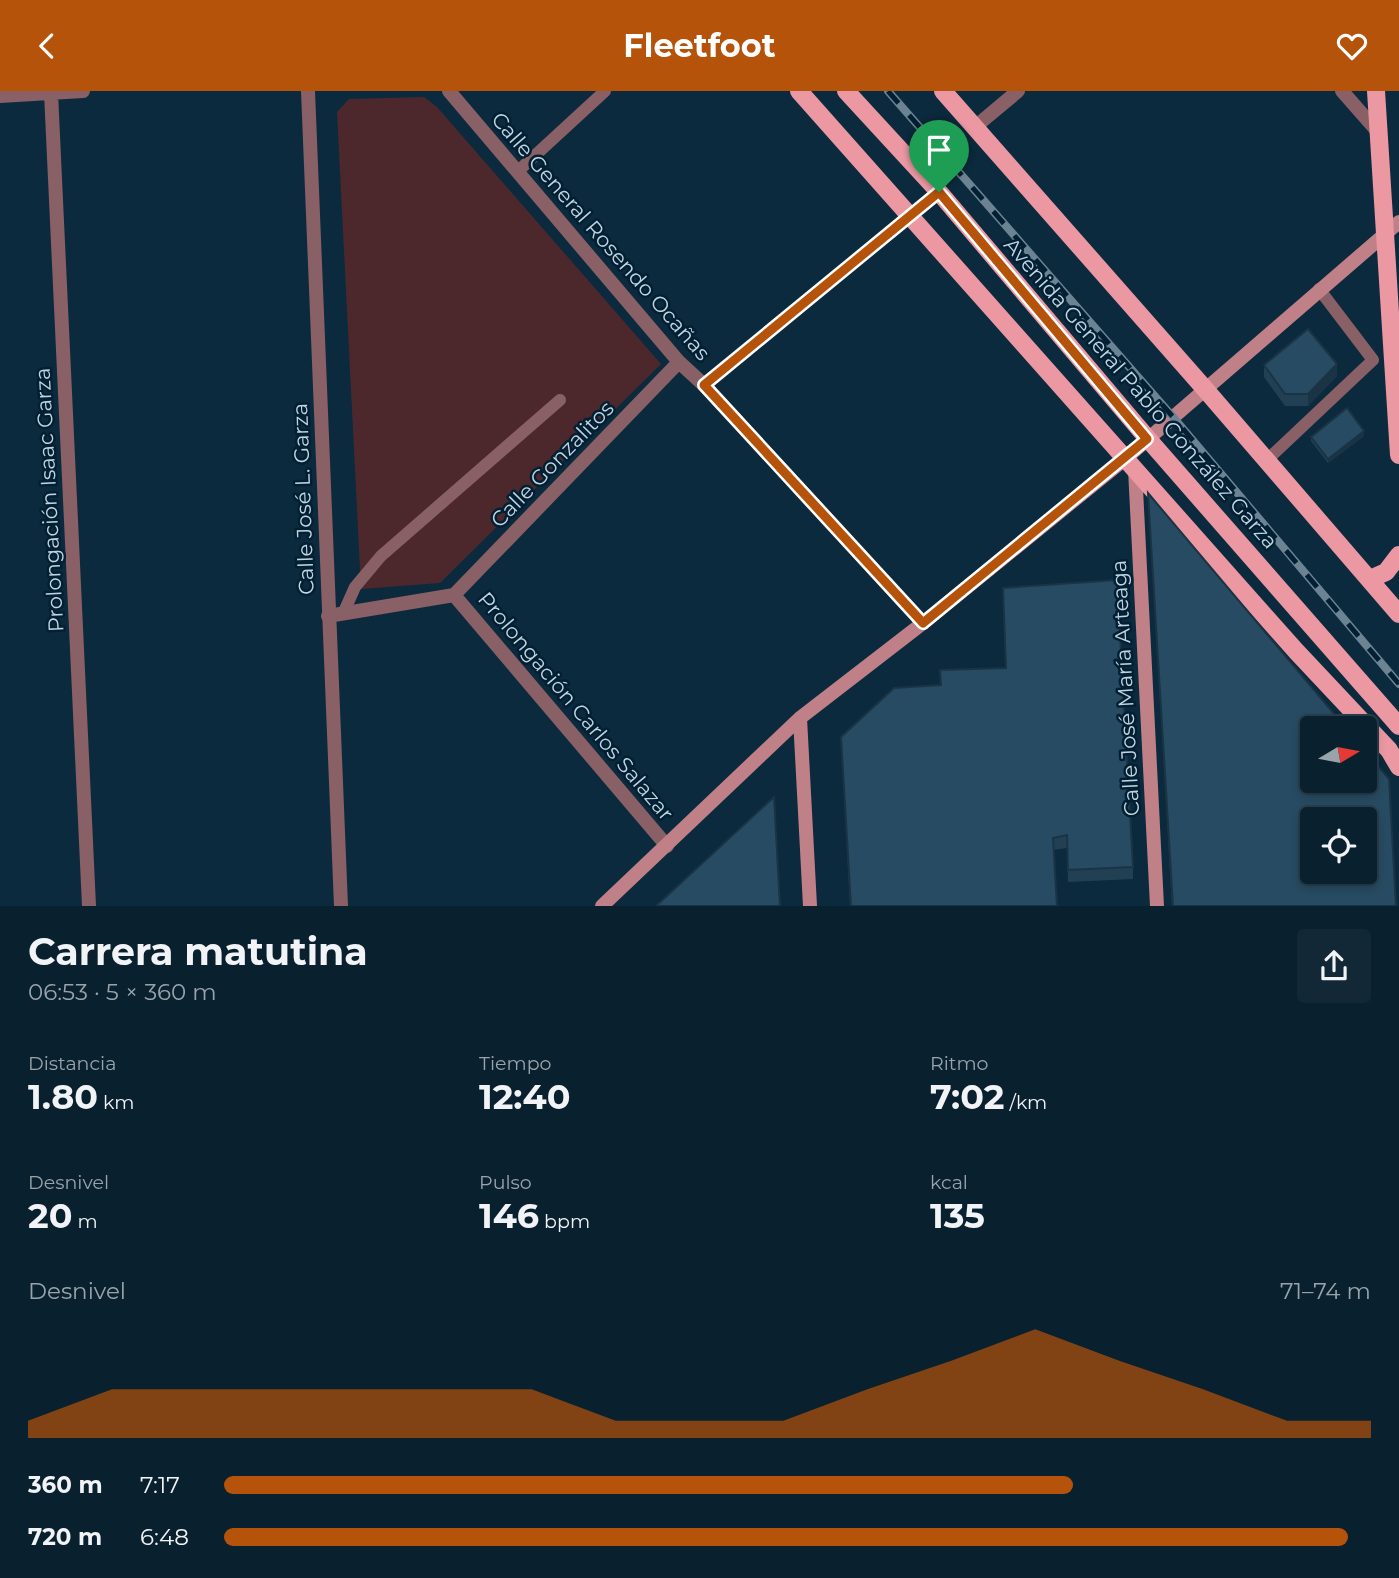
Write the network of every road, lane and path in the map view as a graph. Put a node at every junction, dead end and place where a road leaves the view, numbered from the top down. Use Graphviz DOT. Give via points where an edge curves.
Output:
graph roads {
  1 [pos="83,91"];
  2 [pos="308,91"];
  3 [pos="605,91"];
  4 [pos="799,91"];
  5 [pos="846,91"];
  6 [pos="943,91"];
  7 [pos="1018,91"];
  8 [pos="1342,91"];
  9 [pos="1376,91"];
  10 [pos="450,92"];
  11 [pos="51,93"];
  12 [pos="0,96"];
  13 [pos="975,127"];
  14 [pos="1378,132"];
  15 [pos="517,171"];
  16 [pos="939,192"];
  17 [pos="910,216"];
  18 [pos="1392,228"];
  19 [pos="1319,289"];
  20 [pos="1393,344"];
  21 [pos="1373,361"];
  22 [pos="679,362"];
  23 [pos="704,385"];
  24 [pos="1205,389"];
  25 [pos="560,400"];
  26 [pos="1147,439"];
  27 [pos="1399,455"];
  28 [pos="1267,460"];
  29 [pos="1130,463"];
  30 [pos="1399,555"];
  31 [pos="1370,579"];
  32 [pos="454,596"];
  33 [pos="1399,614"];
  34 [pos="336,615"];
  35 [pos="923,623"];
  36 [pos="800,718"];
  37 [pos="1399,726"];
  38 [pos="1399,767"];
  39 [pos="667,846"];
  40 [pos="89,906"];
  41 [pos="341,906"];
  42 [pos="602,906"];
  43 [pos="810,906"];
  44 [pos="1157,906"];
  1 -- 11 [label="street"];
  2 -- 34 [label="street, Calle José L. Garza"];
  3 -- 15 [label="lane"];
  4 -- 17 [label="main road"];
  5 -- 16 [label="main road, Avenida General Pablo González Garza"];
  6 -- 13 [label="main road"];
  7 -- 13 [label="street"];
  8 -- 14 [label="street"];
  9 -- 14 [label="main road"];
  10 -- 15 [label="street, Calle General Rosendo Ocañas"];
  11 -- 12 [label="street"];
  11 -- 40 [label="street, Prolongación Isaac Garza"];
  13 -- 24 [label="main road"];
  14 -- 18 [label="main road"];
  15 -- 22 [label="street, Calle General Rosendo Ocañas"];
  16 -- 17 [label="lane"];
  16 -- 26 [label="main road, Avenida General Pablo González Garza"];
  17 -- 23 [label="lane"];
  17 -- 29 [label="main road"];
  18 -- 19 [label="main road"];
  18 -- 20 [label="main road"];
  19 -- 21 [label="lane"];
  19 -- 24 [label="main road"];
  20 -- 21 [label="lane"];
  20 -- 27 [label="main road"];
  21 -- 28 [label="lane"];
  22 -- 23 [label="street, Calle General Rosendo Ocañas"];
  22 -- 32 [label="street, Calle Gonzalitos"];
  23 -- 35 [label="street, Calle General Rosendo Ocañas"];
  24 -- 26 [label="main road"];
  24 -- 28 [label="main road"];
  25 -- 34 [label="lane" via="382,556"];
  26 -- 29 [label="main road"];
  26 -- 37 [label="main road, Avenida General Pablo González Garza"];
  28 -- 31 [label="main road"];
  29 -- 35 [label="main road"];
  29 -- 38 [label="main road" via="1296,652 1390,750"];
  29 -- 44 [label="main road, Calle José María Arteaga"];
  30 -- 31 [label="main road" via="1386,572"];
  31 -- 33 [label="main road"];
  32 -- 34 [label="street, Prolongación Carlos Salazar"];
  32 -- 39 [label="street, Prolongación Carlos Salazar"];
  34 -- 41 [label="street, Calle José L. Garza"];
  35 -- 36 [label="main road"];
  36 -- 39 [label="main road"];
  36 -- 43 [label="main road"];
  39 -- 42 [label="main road"];
}
